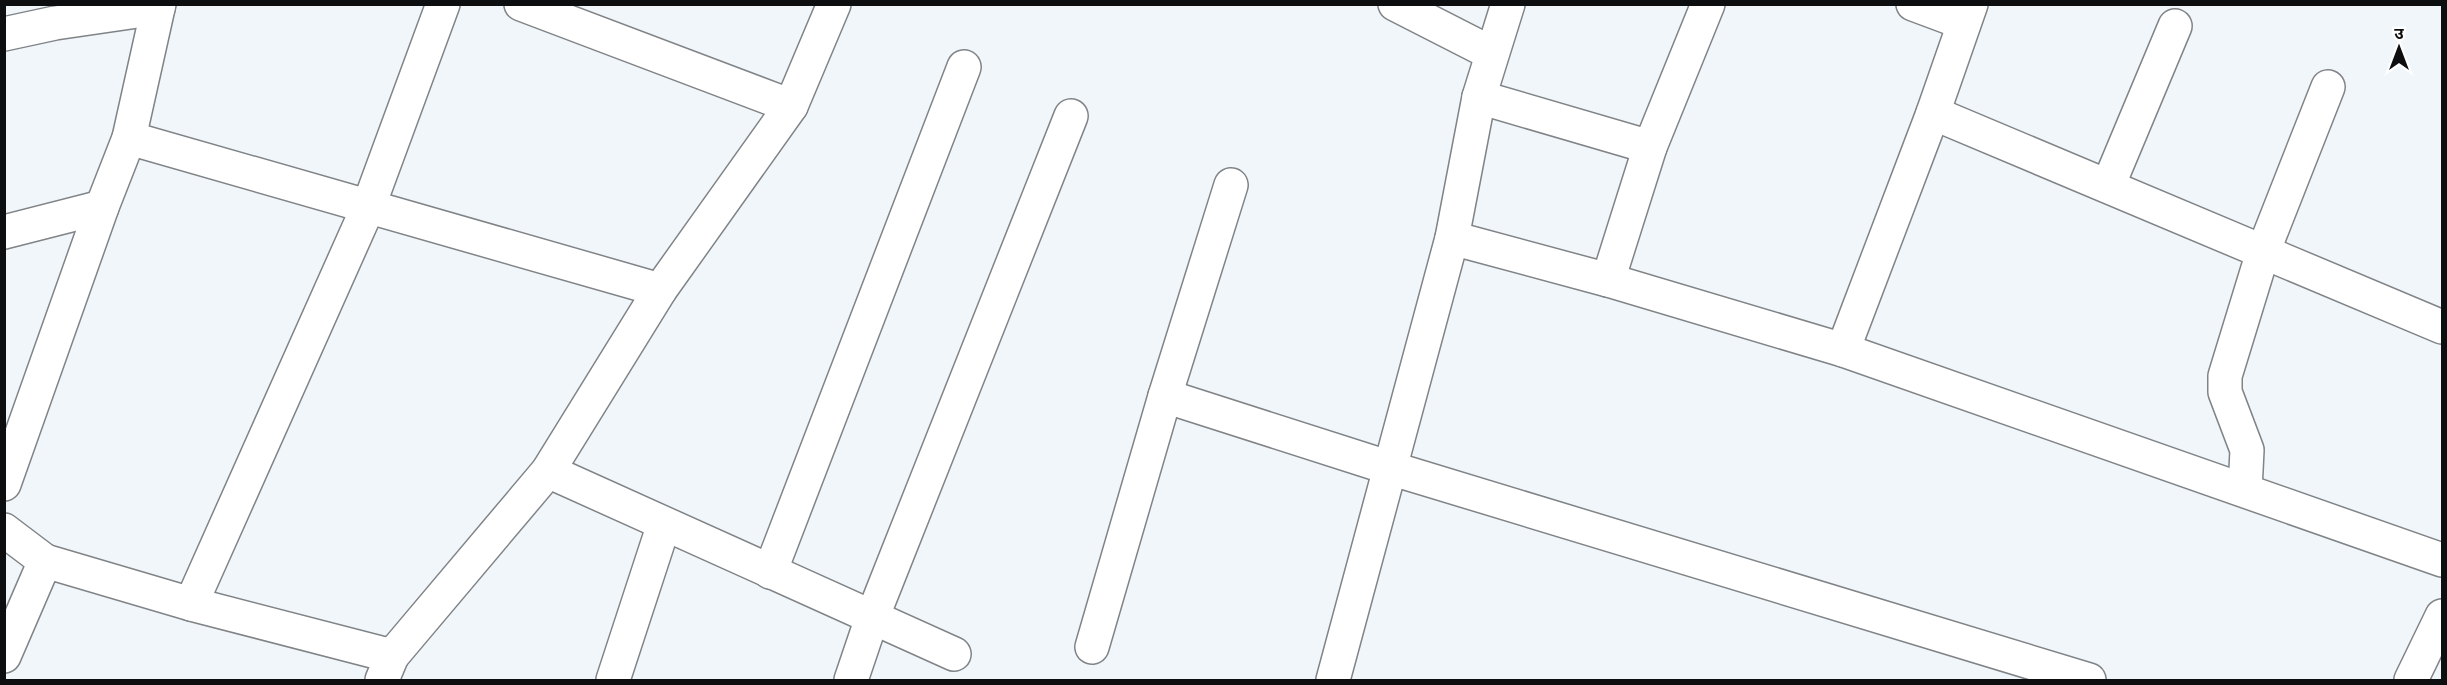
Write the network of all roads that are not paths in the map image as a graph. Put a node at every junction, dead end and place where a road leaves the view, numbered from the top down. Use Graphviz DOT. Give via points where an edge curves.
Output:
graph roads {
  1 [pos="442,4"];
  2 [pos="521,4"];
  3 [pos="834,4"];
  4 [pos="1395,4"];
  5 [pos="1508,4"];
  6 [pos="1708,4"];
  7 [pos="1913,4"];
  8 [pos="159,6"];
  9 [pos="1967,14"];
  10 [pos="2175,26"];
  11 [pos="4,34"];
  12 [pos="1491,53"];
  13 [pos="964,67"];
  14 [pos="2328,87"];
  15 [pos="1479,97"];
  16 [pos="791,106"];
  17 [pos="1933,113"];
  18 [pos="1071,116"];
  19 [pos="129,138"];
  20 [pos="1650,147"];
  21 [pos="1231,185"];
  22 [pos="2108,186"];
  23 [pos="369,205"];
  24 [pos="102,207"];
  25 [pos="4,232"];
  26 [pos="1452,238"];
  27 [pos="2263,252"];
  28 [pos="1608,279"];
  29 [pos="660,290"];
  30 [pos="2442,327"];
  31 [pos="1843,350"];
  32 [pos="1165,396"];
  33 [pos="1390,468"];
  34 [pos="548,471"];
  35 [pos="4,484"];
  36 [pos="2245,490"];
  37 [pos="664,524"];
  38 [pos="4,530"];
  39 [pos="2442,560"];
  40 [pos="45,561"];
  41 [pos="770,572"];
  42 [pos="191,604"];
  43 [pos="2442,616"];
  44 [pos="872,618"];
  45 [pos="1092,647"];
  46 [pos="954,654"];
  47 [pos="4,656"];
  48 [pos="387,669"];
  49 [pos="2078,679"];
  50 [pos="613,681"];
  51 [pos="851,681"];
  52 [pos="1333,681"];
  53 [pos="2411,681"];
  1 -- 23 [label="street"];
  2 -- 16 [label="street"];
  3 -- 16 [label="street"];
  4 -- 12 [label="street"];
  5 -- 12 [label="street"];
  6 -- 20 [label="street"];
  7 -- 9 [label="street"];
  8 -- 11 [label="street"];
  8 -- 19 [label="street"];
  9 -- 17 [label="street"];
  10 -- 22 [label="street"];
  12 -- 15 [label="street"];
  13 -- 41 [label="street"];
  14 -- 27 [label="street"];
  15 -- 20 [label="street"];
  15 -- 26 [label="street"];
  16 -- 29 [label="street"];
  17 -- 22 [label="street"];
  17 -- 31 [label="street"];
  18 -- 44 [label="street"];
  19 -- 23 [label="street"];
  19 -- 24 [label="street"];
  20 -- 28 [label="street"];
  21 -- 32 [label="street"];
  22 -- 27 [label="street"];
  23 -- 29 [label="street"];
  23 -- 42 [label="street"];
  24 -- 25 [label="street"];
  24 -- 35 [label="street"];
  26 -- 28 [label="street"];
  26 -- 33 [label="street"];
  27 -- 30 [label="street"];
  27 -- 36 [label="street" via="2225,376 2225,392 2247,450"];
  28 -- 31 [label="street"];
  29 -- 34 [label="street"];
  31 -- 36 [label="street"];
  32 -- 33 [label="street"];
  32 -- 45 [label="street"];
  33 -- 49 [label="street"];
  33 -- 52 [label="street"];
  34 -- 37 [label="street"];
  34 -- 48 [label="street"];
  36 -- 39 [label="street"];
  37 -- 41 [label="street"];
  37 -- 50 [label="street"];
  38 -- 40 [label="street"];
  40 -- 42 [label="street"];
  40 -- 47 [label="street"];
  41 -- 44 [label="street"];
  42 -- 48 [label="street"];
  43 -- 53 [label="street"];
  44 -- 46 [label="street"];
  44 -- 51 [label="street"];
}
